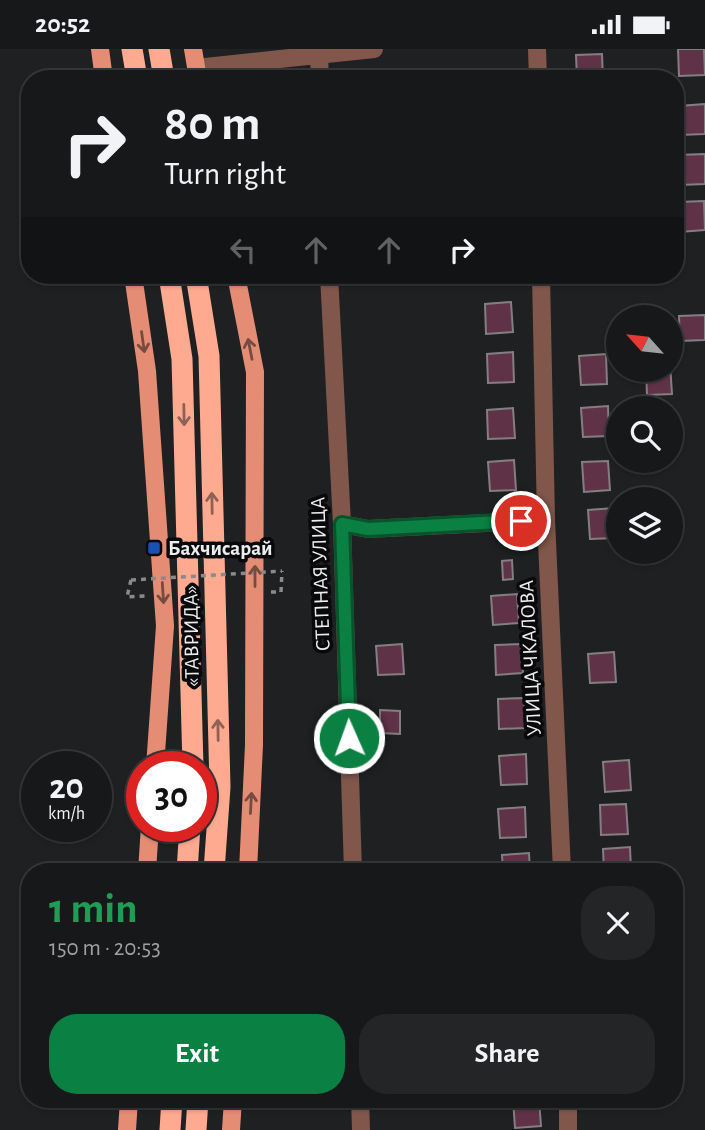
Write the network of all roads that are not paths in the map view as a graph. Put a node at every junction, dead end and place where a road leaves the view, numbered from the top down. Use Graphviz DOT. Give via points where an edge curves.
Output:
graph roads {
  1 [pos="100,49"];
  2 [pos="132,49"];
  3 [pos="159,49"];
  4 [pos="193,49"];
  5 [pos="374,49"];
  6 [pos="537,49"];
  7 [pos="318,55"];
  8 [pos="103,70"];
  9 [pos="136,70"];
  10 [pos="162,70"];
  11 [pos="196,70"];
  12 [pos="217,70"];
  13 [pos="319,70"];
  14 [pos="538,70"];
  15 [pos="134,284"];
  16 [pos="170,284"];
  17 [pos="197,284"];
  18 [pos="238,284"];
  19 [pos="329,284"];
  20 [pos="541,284"];
  21 [pos="546,520"];
  22 [pos="342,524"];
  23 [pos="156,751"];
  24 [pos="193,751"];
  25 [pos="149,842"];
  26 [pos="189,842"];
  27 [pos="148,863"];
  28 [pos="188,863"];
  29 [pos="215,863"];
  30 [pos="248,863"];
  31 [pos="353,863"];
  32 [pos="562,863"];
  33 [pos="129,1108"];
  34 [pos="171,1108"];
  35 [pos="197,1108"];
  36 [pos="232,1108"];
  37 [pos="360,1108"];
  38 [pos="568,1108"];
  39 [pos="127,1130"];
  40 [pos="170,1130"];
  41 [pos="196,1130"];
  42 [pos="231,1130"];
  43 [pos="361,1130"];
  44 [pos="568,1130"];
  1 -- 8 [label="main road"];
  2 -- 9 [label="highway"];
  3 -- 10 [label="highway"];
  4 -- 11 [label="main road"];
  5 -- 7 [label="street"];
  6 -- 14 [label="street"];
  7 -- 12 [label="street"];
  7 -- 13 [label="street"];
  15 -- 23 [label="main road, one-way" via="147,371 165,626"];
  16 -- 24 [label="highway, «ТАВРИДА», one-way" via="183,359"];
  29 -- 17 [label="highway, «ТАВРИДА», one-way" via="220,787 209,356"];
  30 -- 18 [label="main road, one-way" via="254,745 254,372"];
  19 -- 22 [label="street, СТЕПНАЯ УЛИЦА"];
  20 -- 21 [label="street, УЛИЦА ЧКАЛОВА"];
  21 -- 22 [label="street" via="368,529"];
  21 -- 32 [label="street, УЛИЦА ЧКАЛОВА"];
  22 -- 31 [label="street, СТЕПНАЯ УЛИЦА"];
  25 -- 27 [label="main road"];
  26 -- 28 [label="highway"];
  33 -- 39 [label="main road"];
  34 -- 40 [label="highway"];
  35 -- 41 [label="highway"];
  36 -- 42 [label="main road"];
  37 -- 43 [label="street"];
  38 -- 44 [label="street"];
}
